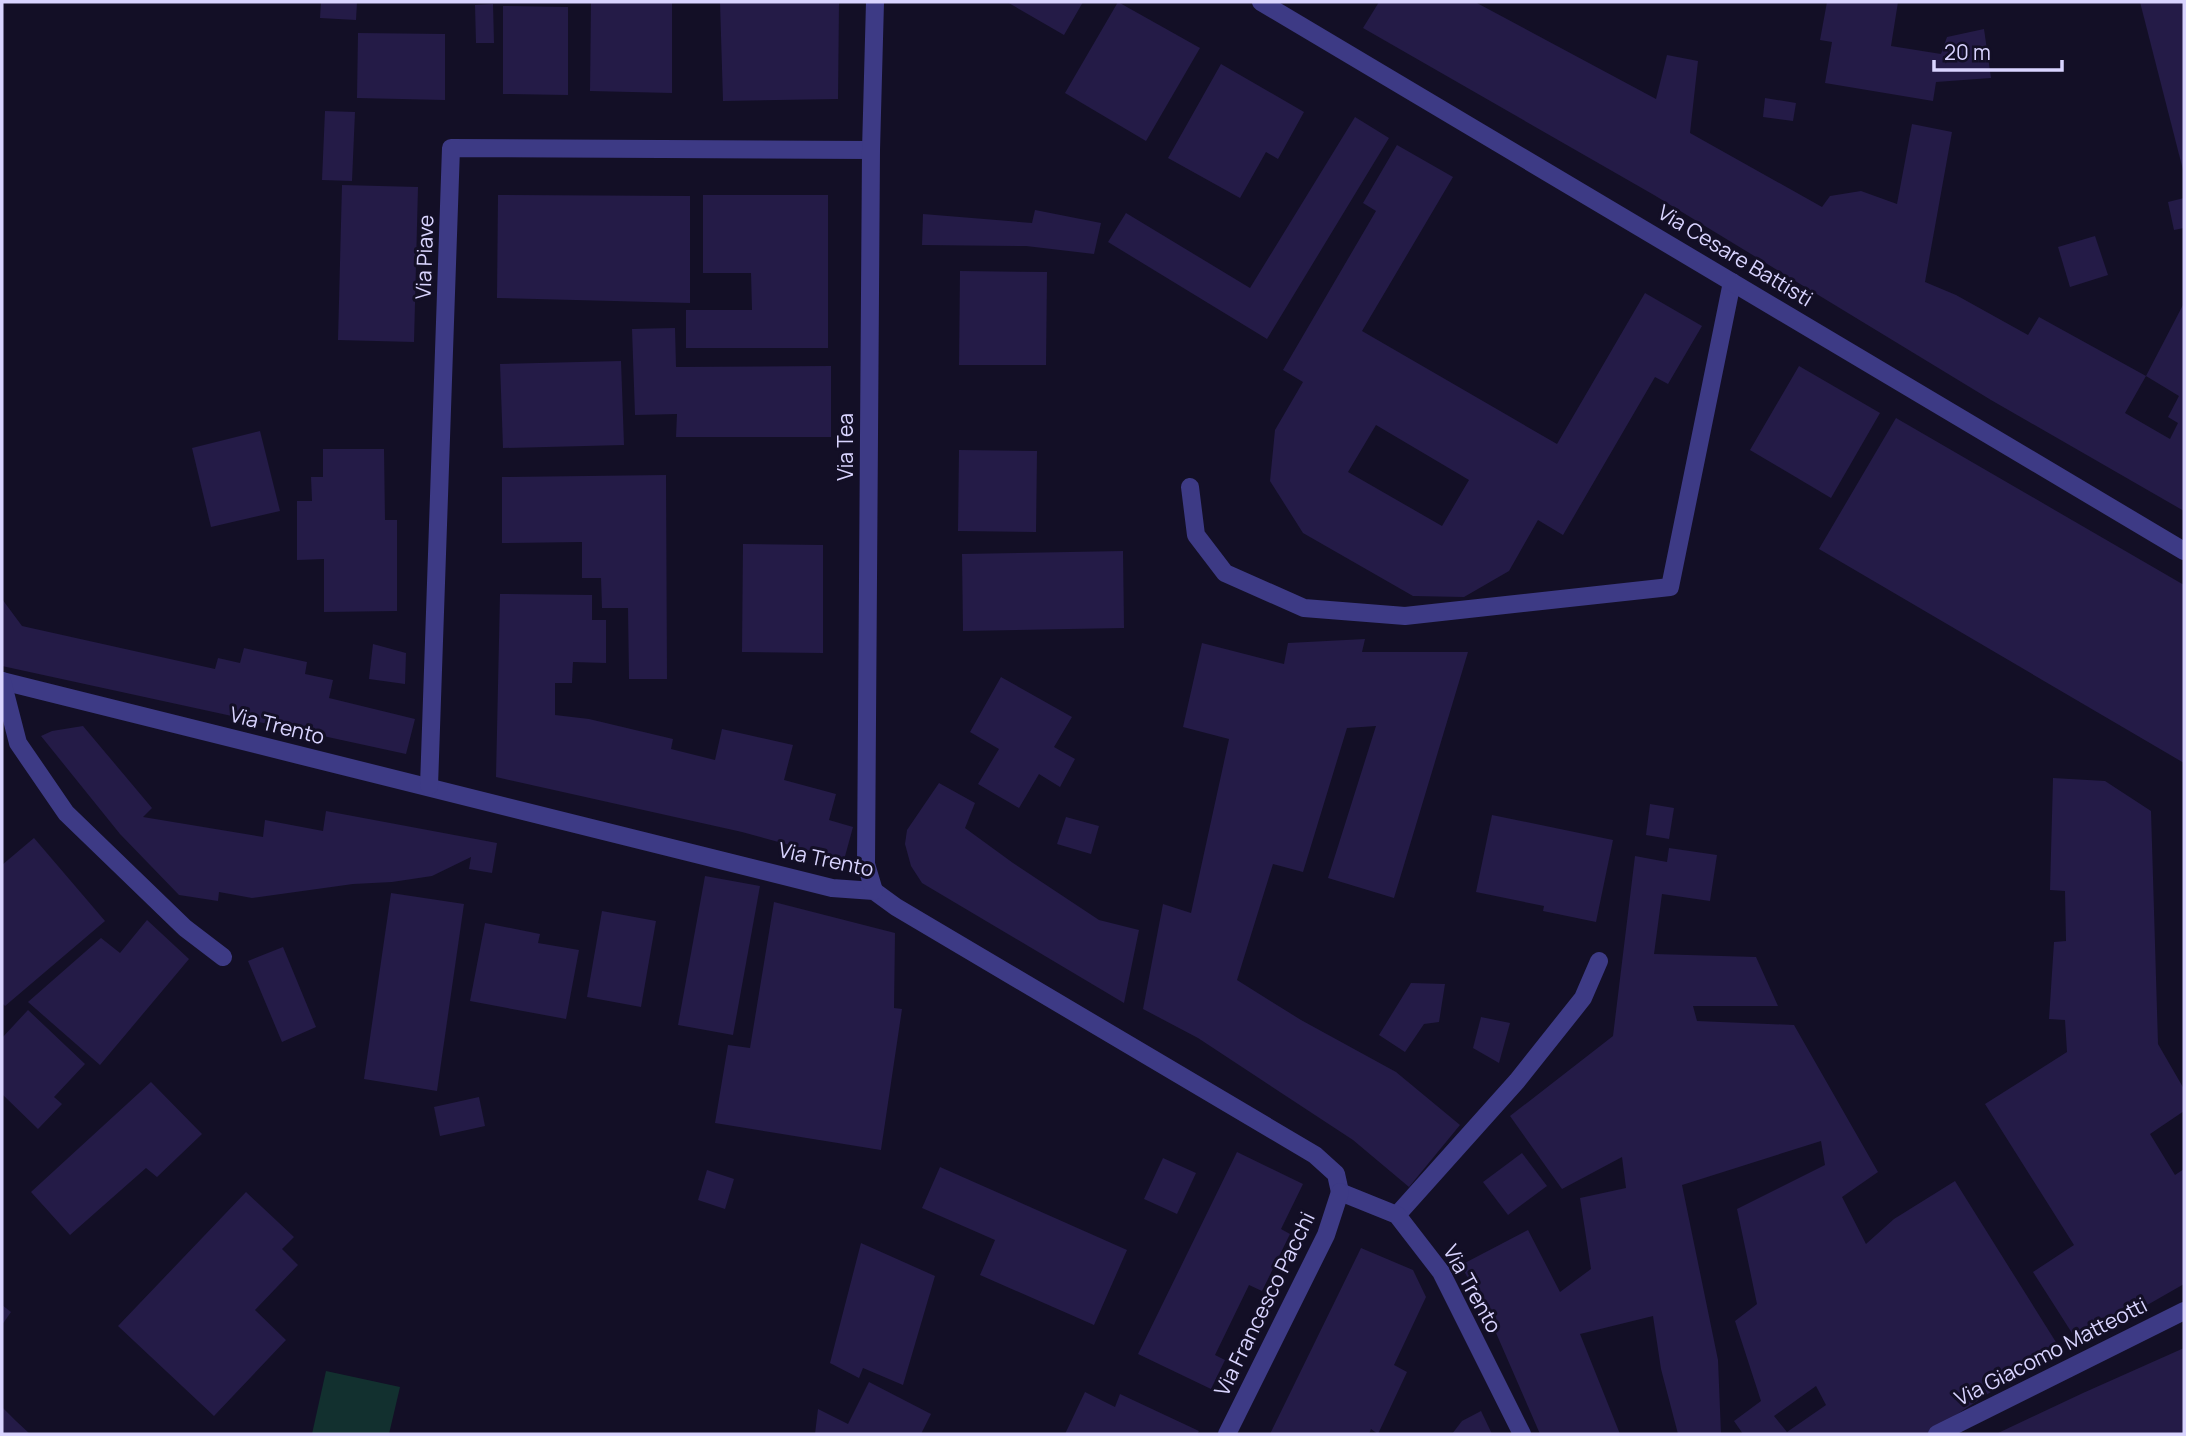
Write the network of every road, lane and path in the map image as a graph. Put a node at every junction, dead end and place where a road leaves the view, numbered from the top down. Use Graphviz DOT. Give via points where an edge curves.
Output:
graph roads {
  1 [pos="875,2"];
  2 [pos="1261,2"];
  3 [pos="871,150"];
  4 [pos="1732,282"];
  5 [pos="1190,486"];
  6 [pos="2184,551"];
  7 [pos="2,681"];
  8 [pos="429,786"];
  9 [pos="874,891"];
  10 [pos="223,957"];
  11 [pos="1599,961"];
  12 [pos="1340,1192"];
  13 [pos="1397,1215"];
  14 [pos="2184,1311"];
  15 [pos="1227,1434"];
  16 [pos="1522,1434"];
  17 [pos="1937,1434"];
  1 -- 3 [label="street, Via Tea"];
  2 -- 4 [label="street, Via Cesare Battisti"];
  3 -- 8 [label="street, Via Piave" via="451,148"];
  3 -- 9 [label="street, Via Tea" via="866,864"];
  4 -- 5 [label="street" via="1670,587 1405,616 1304,608 1225,573 1196,535"];
  4 -- 6 [label="street, Via Cesare Battisti"];
  7 -- 8 [label="street, Via Trento"];
  7 -- 10 [label="street" via="18,743 66,813 185,928"];
  8 -- 9 [label="street, Via Trento" via="832,888"];
  9 -- 12 [label="street, Via Trento" via="1315,1155 1336,1174"];
  11 -- 13 [label="street" via="1583,998 1517,1081"];
  12 -- 13 [label="street"];
  12 -- 15 [label="street, Via Francesco Pacchi" via="1326,1235"];
  13 -- 16 [label="street, Via Trento" via="1441,1272"];
  14 -- 17 [label="street, Via Giacomo Matteotti"];
}
